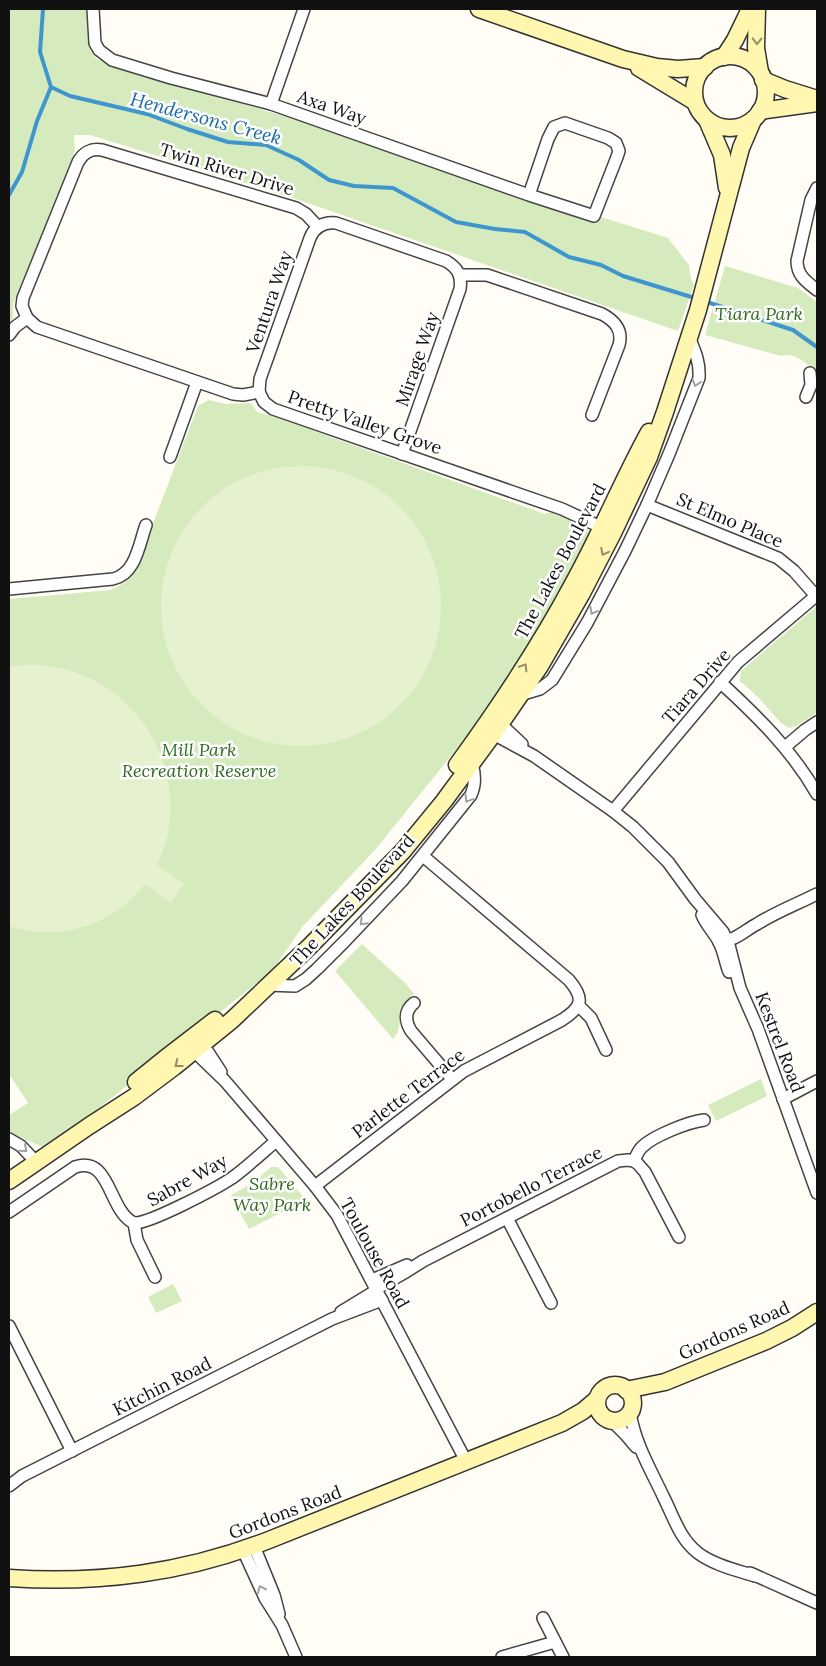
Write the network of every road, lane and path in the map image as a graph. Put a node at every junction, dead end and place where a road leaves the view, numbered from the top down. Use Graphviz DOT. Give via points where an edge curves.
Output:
graph roads {
  1 [pos="93,9"];
  2 [pos="304,9"];
  3 [pos="479,9"];
  4 [pos="750,9"];
  5 [pos="757,9"];
  6 [pos="724,57"];
  7 [pos="623,59"];
  8 [pos="704,67"];
  9 [pos="761,76"];
  10 [pos="817,99"];
  11 [pos="695,102"];
  12 [pos="817,103"];
  13 [pos="271,104"];
  14 [pos="757,115"];
  15 [pos="707,120"];
  16 [pos="817,188"];
  17 [pos="529,195"];
  18 [pos="728,195"];
  19 [pos="318,227"];
  20 [pos="460,275"];
  21 [pos="817,290"];
  22 [pos="27,318"];
  23 [pos="9,335"];
  24 [pos="689,337"];
  25 [pos="813,380"];
  26 [pos="197,382"];
  27 [pos="259,392"];
  28 [pos="806,397"];
  29 [pos="592,415"];
  30 [pos="402,454"];
  31 [pos="170,457"];
  32 [pos="647,505"];
  33 [pos="146,525"];
  34 [pos="608,531"];
  35 [pos="9,589"];
  36 [pos="817,596"];
  37 [pos="720,682"];
  38 [pos="520,695"];
  39 [pos="817,722"];
  40 [pos="494,728"];
  41 [pos="785,747"];
  42 [pos="469,759"];
  43 [pos="817,794"];
  44 [pos="613,811"];
  45 [pos="423,856"];
  46 [pos="817,894"];
  47 [pos="724,940"];
  48 [pos="267,985"];
  49 [pos="414,1003"];
  50 [pos="578,1006"];
  51 [pos="195,1045"];
  52 [pos="606,1050"];
  53 [pos="452,1079"];
  54 [pos="817,1081"];
  55 [pos="783,1099"];
  56 [pos="704,1120"];
  57 [pos="9,1139"];
  58 [pos="276,1140"];
  59 [pos="634,1161"];
  60 [pos="36,1162"];
  61 [pos="9,1181"];
  62 [pos="315,1186"];
  63 [pos="817,1193"];
  64 [pos="9,1212"];
  65 [pos="507,1218"];
  66 [pos="134,1223"];
  67 [pos="679,1237"];
  68 [pos="155,1277"];
  69 [pos="377,1290"];
  70 [pos="551,1303"];
  71 [pos="817,1312"];
  72 [pos="9,1326"];
  73 [pos="597,1399"];
  74 [pos="630,1402"];
  75 [pos="608,1419"];
  76 [pos="562,1423"];
  77 [pos="72,1451"];
  78 [pos="643,1457"];
  79 [pos="466,1461"];
  80 [pos="9,1486"];
  81 [pos="248,1548"];
  82 [pos="9,1578"];
  83 [pos="817,1603"];
  84 [pos="542,1618"];
  85 [pos="555,1642"];
  86 [pos="296,1657"];
  87 [pos="502,1657"];
  88 [pos="563,1657"];
  1 -- 13 [label="street, Axa Way" via="95,43 112,60"];
  2 -- 13 [label="street"];
  3 -- 7 [label="street"];
  4 -- 6 [label="street"];
  5 -- 9 [label="street, one-way" via="756,48"];
  6 -- 8 [label="street"];
  6 -- 9 [label="street" via="744,59 753,64"];
  7 -- 8 [label="street" via="657,67"];
  7 -- 11 [label="street"];
  8 -- 11 [label="street" via="695,83"];
  9 -- 10 [label="street" via="786,89"];
  9 -- 14 [label="street" via="766,90"];
  11 -- 15 [label="street"];
  12 -- 14 [label="street"];
  13 -- 17 [label="street, Axa Way"];
  14 -- 15 [label="street" via="735,128 725,128"];
  14 -- 18 [label="street, The Lakes Boulevard" via="741,148"];
  15 -- 18 [label="street, The Lakes Boulevard" via="722,156"];
  16 -- 21 [label="street" via="811,200 797,261 803,278"];
  17 -- 17 [label="street, Axa Way" via="594,216 618,147 614,141 564,123 554,127"];
  18 -- 24 [label="street, The Lakes Boulevard" via="704,292"];
  19 -- 20 [label="street" via="336,222 446,261 455,266"];
  19 -- 22 [label="street, Twin River Drive" via="296,208 102,150 89,151 78,162 23,298 22,306"];
  19 -- 27 [label="street, Ventura Way" via="310,238 260,379"];
  20 -- 29 [label="street" via="487,275 602,314 615,322 620,333 619,345"];
  20 -- 30 [label="street, Mirage Way" via="460,289"];
  22 -- 23 [label="street"];
  22 -- 26 [label="street" via="37,327"];
  24 -- 32 [label="street, one-way" via="698,356 699,378"];
  24 -- 34 [label="street, The Lakes Boulevard" via="675,378"];
  25 -- 28 [label="street"];
  26 -- 27 [label="street" via="233,394"];
  26 -- 31 [label="street"];
  27 -- 30 [label="street, Pretty Valley Grove" via="273,409"];
  30 -- 34 [label="street, Pretty Valley Grove" via="562,509"];
  32 -- 36 [label="street, St Elmo Place" via="778,558"];
  32 -- 38 [label="street, one-way" via="607,586 559,670 547,684"];
  33 -- 35 [label="street" via="132,563 121,576"];
  34 -- 38 [label="street, The Lakes Boulevard, one-way" via="582,593"];
  40 -- 34 [label="street, The Lakes Boulevard, one-way" via="553,621"];
  36 -- 37 [label="street, Tiara Drive" via="745,656"];
  37 -- 41 [label="street"];
  37 -- 44 [label="street, Tiara Drive"];
  38 -- 40 [label="street, The Lakes Boulevard"];
  39 -- 41 [label="street"];
  40 -- 42 [label="street, The Lakes Boulevard"];
  40 -- 44 [label="street, Kestrel Road" via="506,729 534,756"];
  41 -- 43 [label="street"];
  42 -- 45 [label="street, The Lakes Boulevard, one-way" via="475,779 471,795"];
  42 -- 48 [label="street, The Lakes Boulevard" via="375,878 310,946"];
  44 -- 47 [label="street, Kestrel Road" via="662,856"];
  45 -- 48 [label="street, The Lakes Boulevard, one-way" via="370,916 300,984 288,987"];
  45 -- 50 [label="street" via="569,980 579,994"];
  46 -- 47 [label="street" via="735,931"];
  47 -- 55 [label="street, Kestrel Road"];
  48 -- 51 [label="street, The Lakes Boulevard" via="232,1020"];
  49 -- 53 [label="street" via="406,1012 407,1024"];
  50 -- 52 [label="street" via="591,1018"];
  50 -- 53 [label="street, Parlette Terrace" via="562,1020"];
  51 -- 58 [label="street, Toulouse Road" via="208,1052 225,1081"];
  51 -- 60 [label="street, The Lakes Boulevard" via="134,1097"];
  53 -- 62 [label="street, Parlette Terrace"];
  54 -- 55 [label="street"];
  55 -- 63 [label="street, Kestrel Road"];
  56 -- 59 [label="street" via="689,1122 648,1143"];
  57 -- 60 [label="street, one-way"];
  58 -- 62 [label="street, Toulouse Road"];
  58 -- 66 [label="street, Sabre Way" via="232,1178 153,1219"];
  59 -- 65 [label="street, Portobello Terrace" via="618,1161"];
  59 -- 67 [label="street" via="646,1172"];
  60 -- 61 [label="street, The Lakes Boulevard"];
  62 -- 69 [label="street, Toulouse Road" via="337,1215"];
  64 -- 66 [label="street" via="75,1167 87,1164 100,1172 120,1211"];
  65 -- 69 [label="street, Portobello Terrace" via="423,1260"];
  65 -- 70 [label="street"];
  66 -- 68 [label="street" via="137,1240"];
  69 -- 77 [label="street, Kitchin Road" via="346,1315 332,1319"];
  69 -- 79 [label="street, Toulouse Road"];
  71 -- 74 [label="street, Gordons Road" via="772,1338 665,1382"];
  72 -- 77 [label="street"];
  73 -- 74 [label="street" via="607,1387 617,1386"];
  73 -- 75 [label="street" via="598,1410"];
  73 -- 76 [label="street, Gordons Road"];
  74 -- 75 [label="street" via="622,1419"];
  74 -- 78 [label="street" via="633,1430"];
  75 -- 76 [label="street, Gordons Road"];
  75 -- 78 [label="street"];
  76 -- 79 [label="street, Gordons Road"];
  77 -- 80 [label="street, Kitchin Road"];
  78 -- 83 [label="street" via="664,1498 699,1546 755,1576"];
  79 -- 81 [label="street, Gordons Road"];
  81 -- 82 [label="street, Gordons Road" via="192,1565 122,1577"];
  81 -- 86 [label="street" via="265,1598"];
  84 -- 85 [label="street"];
  85 -- 87 [label="street"];
  85 -- 88 [label="street"];
}
